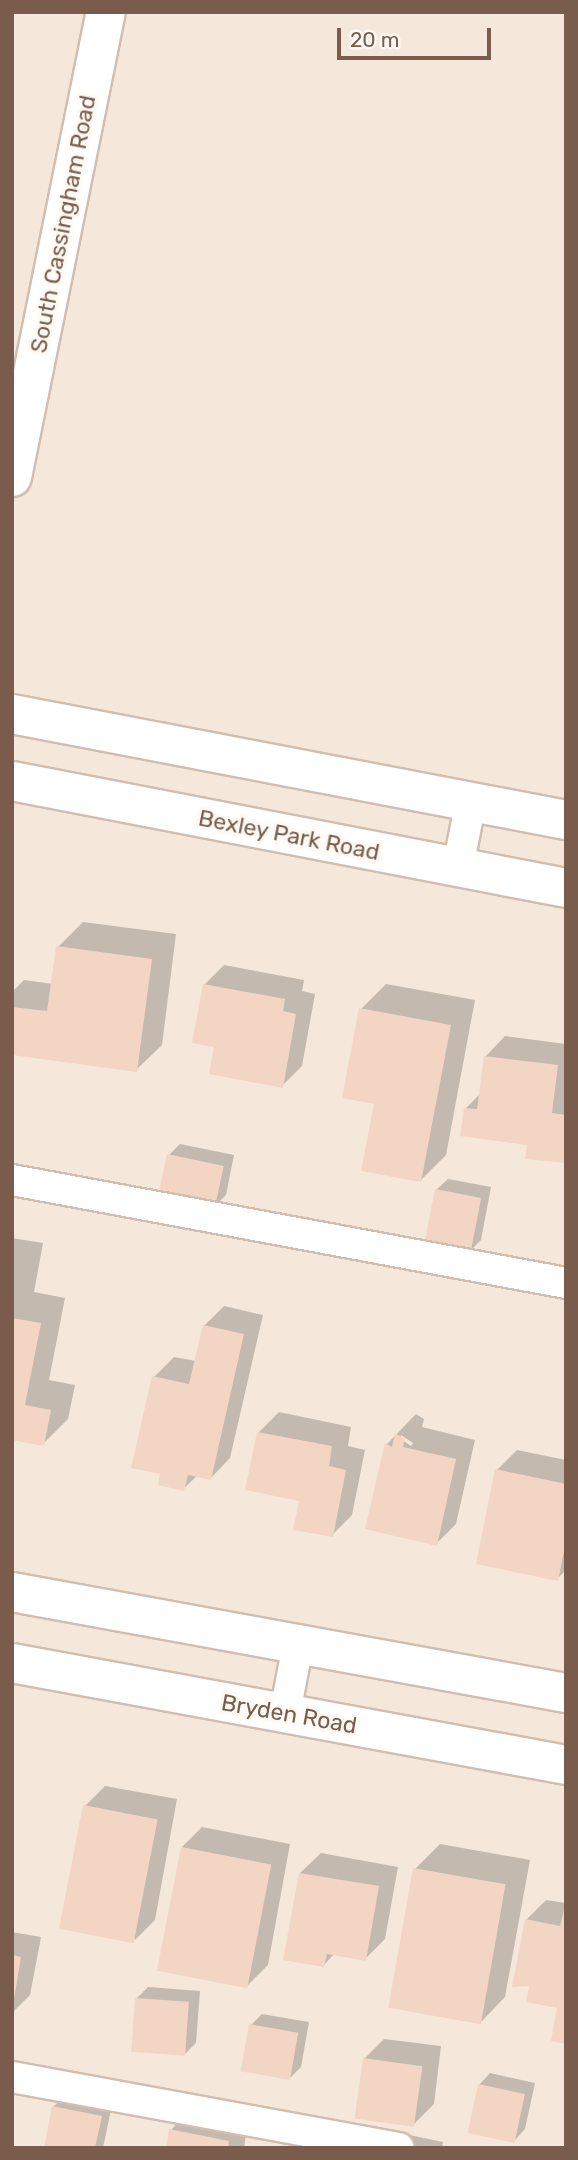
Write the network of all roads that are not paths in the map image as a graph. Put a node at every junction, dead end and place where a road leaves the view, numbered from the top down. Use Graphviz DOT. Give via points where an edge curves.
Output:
graph roads {
  1 [pos="106,12"];
  2 [pos="12,477"];
  3 [pos="12,714"];
  4 [pos="12,782"];
  5 [pos="471,801"];
  6 [pos="566,820"];
  7 [pos="458,867"];
  8 [pos="566,888"];
  9 [pos="12,1180"];
  10 [pos="566,1283"];
  11 [pos="12,1592"];
  12 [pos="298,1644"];
  13 [pos="12,1663"];
  14 [pos="566,1693"];
  15 [pos="285,1713"];
  16 [pos="566,1765"];
  17 [pos="12,2077"];
  18 [pos="399,2148"];
  1 -- 2 [label="street, South Cassingham Road"];
  3 -- 5 [label="street"];
  4 -- 7 [label="street, Bexley Park Road"];
  5 -- 6 [label="street"];
  5 -- 7 [label="lane"];
  7 -- 8 [label="street, Bexley Park Road"];
  9 -- 10 [label="lane"];
  11 -- 12 [label="street"];
  12 -- 14 [label="street"];
  12 -- 15 [label="lane"];
  13 -- 15 [label="street, Bryden Road"];
  15 -- 16 [label="street, Bryden Road"];
  17 -- 18 [label="lane"];
}
